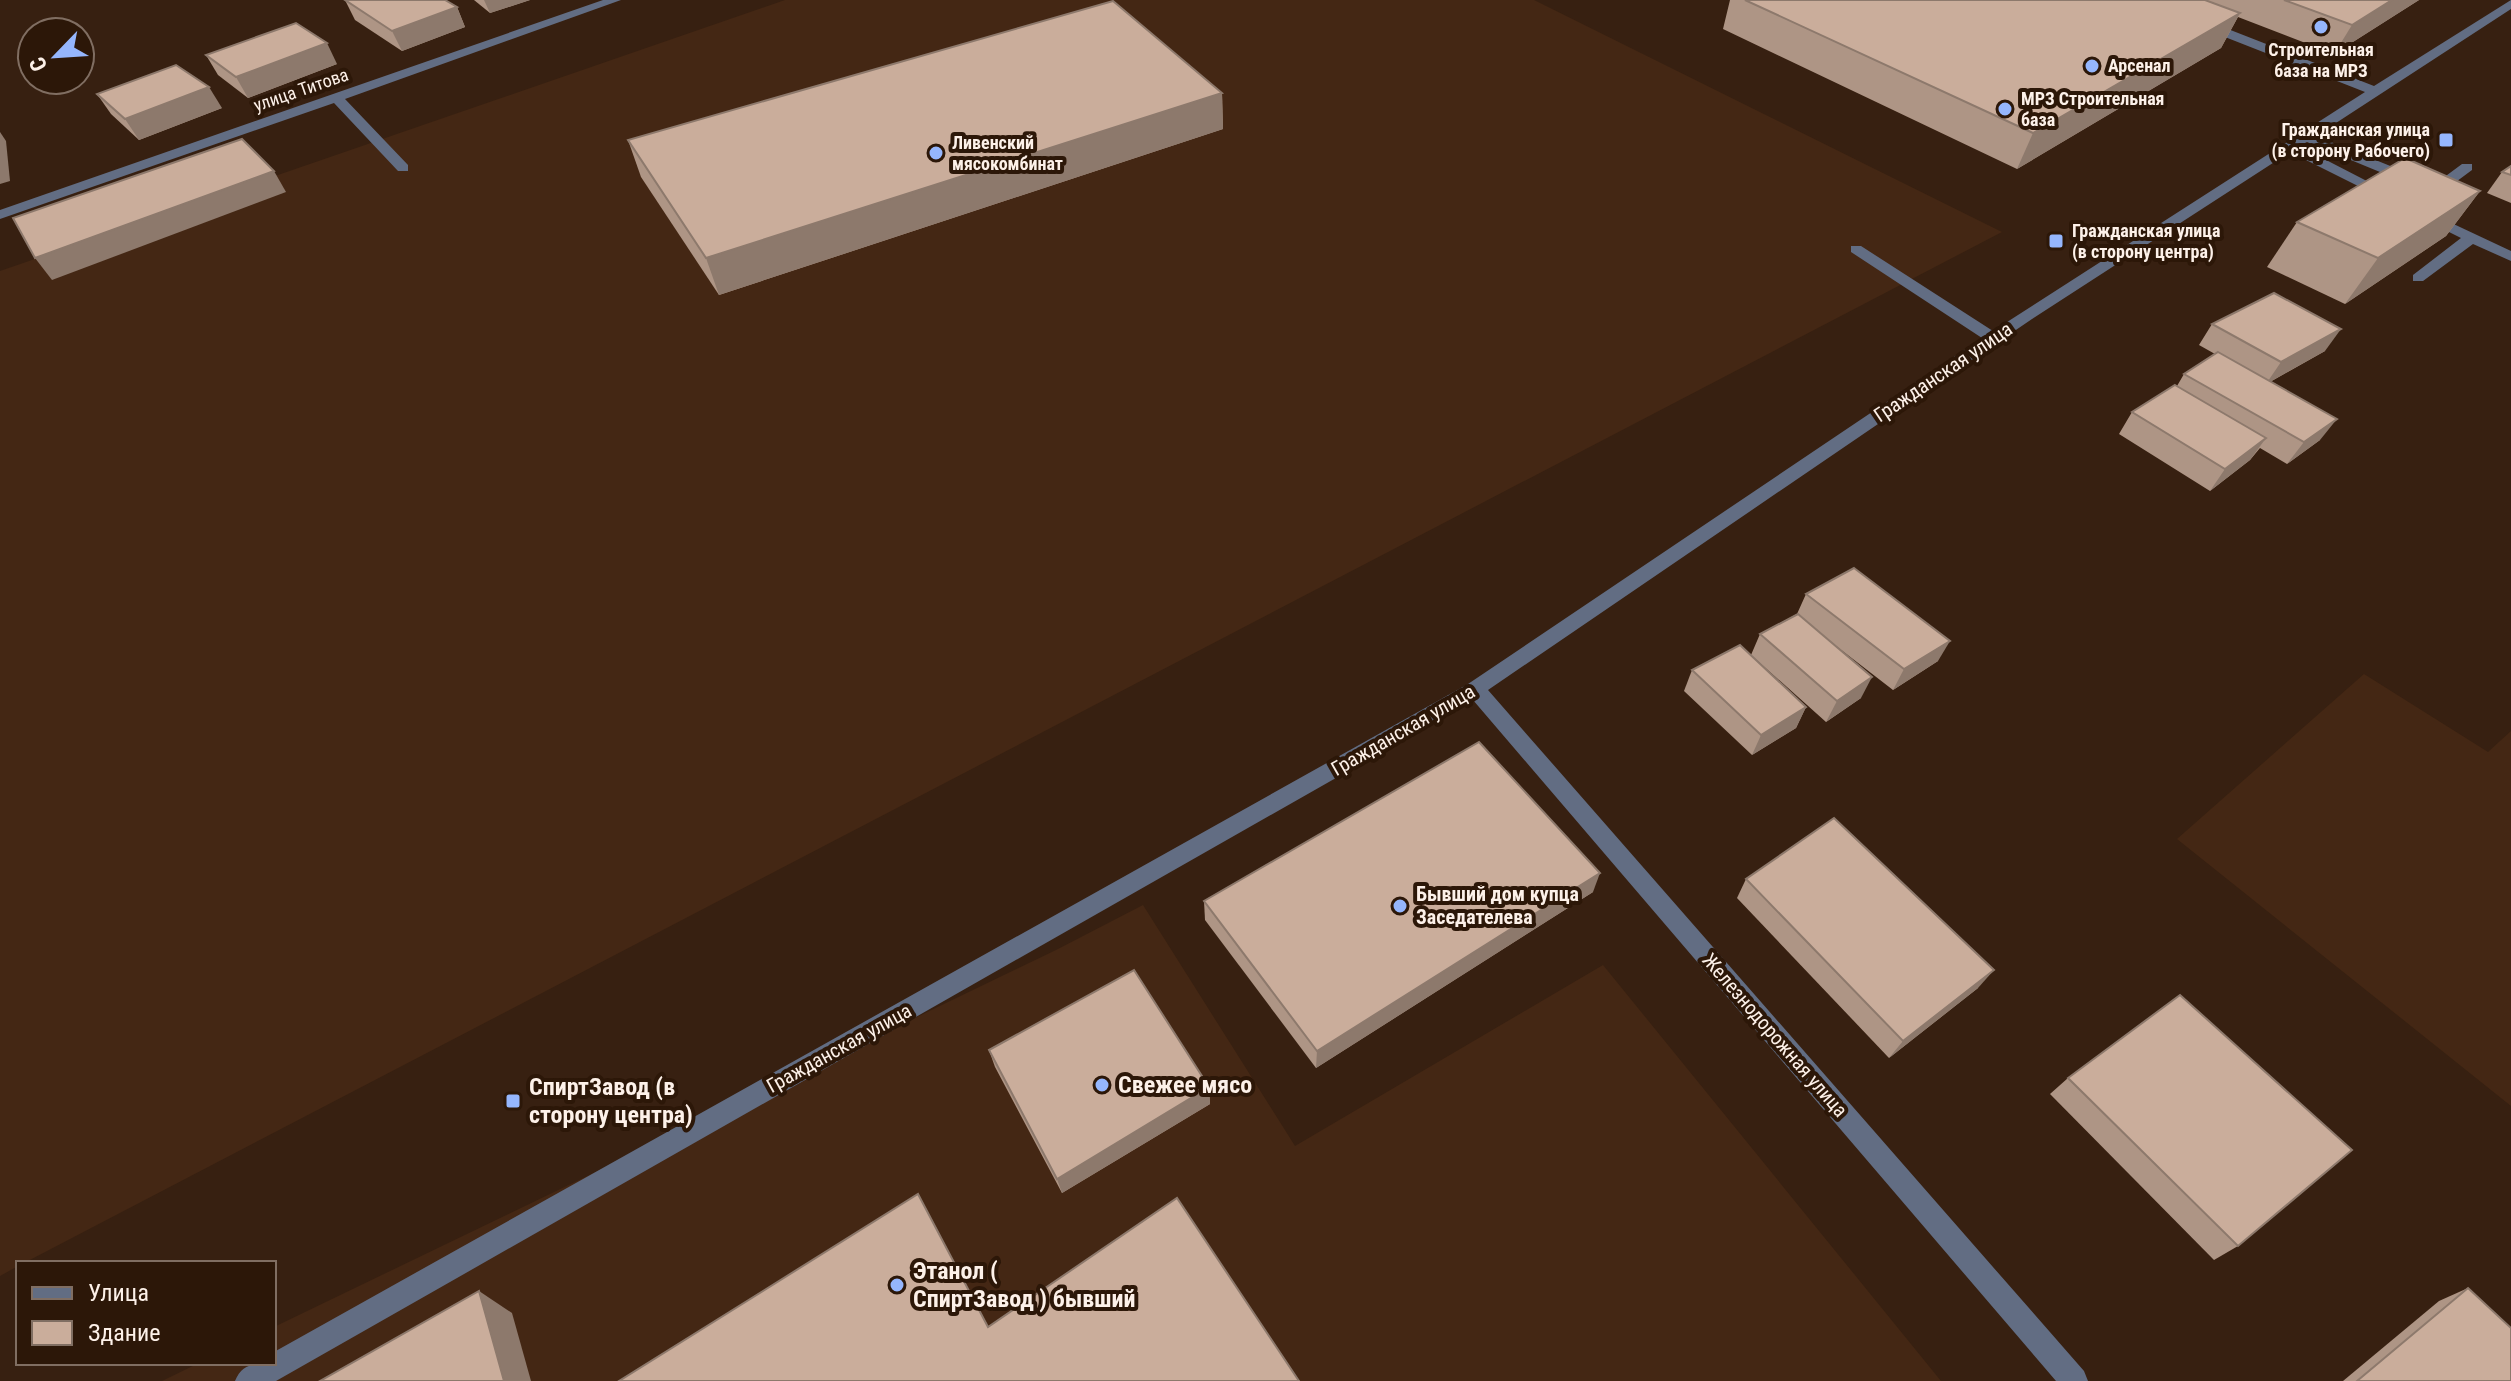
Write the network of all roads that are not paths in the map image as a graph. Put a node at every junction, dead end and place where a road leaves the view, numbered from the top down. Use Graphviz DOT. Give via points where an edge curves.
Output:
graph roads {
  1 [pos="615,0"];
  2 [pos="2511,4"];
  3 [pos="2186,17"];
  4 [pos="2374,91"];
  5 [pos="336,97"];
  6 [pos="2297,141"];
  7 [pos="2467,167"];
  8 [pos="403,168"];
  9 [pos="0,215"];
  10 [pos="2472,237"];
  11 [pos="1856,249"];
  12 [pos="2511,257"];
  13 [pos="2418,278"];
  14 [pos="1993,338"];
  15 [pos="1475,689"];
  16 [pos="249,1381"];
  17 [pos="2074,1381"];
  1 -- 5 [label="street, улица Титова"];
  2 -- 4 [label="street, Гражданская улица"];
  3 -- 4 [label="street"];
  4 -- 6 [label="street, Гражданская улица"];
  5 -- 8 [label="street"];
  5 -- 9 [label="street, улица Титова"];
  6 -- 7 [label="street" via="2436,190"];
  6 -- 10 [label="street"];
  6 -- 14 [label="street, Гражданская улица"];
  10 -- 12 [label="street"];
  10 -- 13 [label="street"];
  11 -- 14 [label="street"];
  14 -- 15 [label="street, Гражданская улица"];
  15 -- 16 [label="street, Гражданская улица"];
  15 -- 17 [label="street, Железнодорожная улица"];
}
